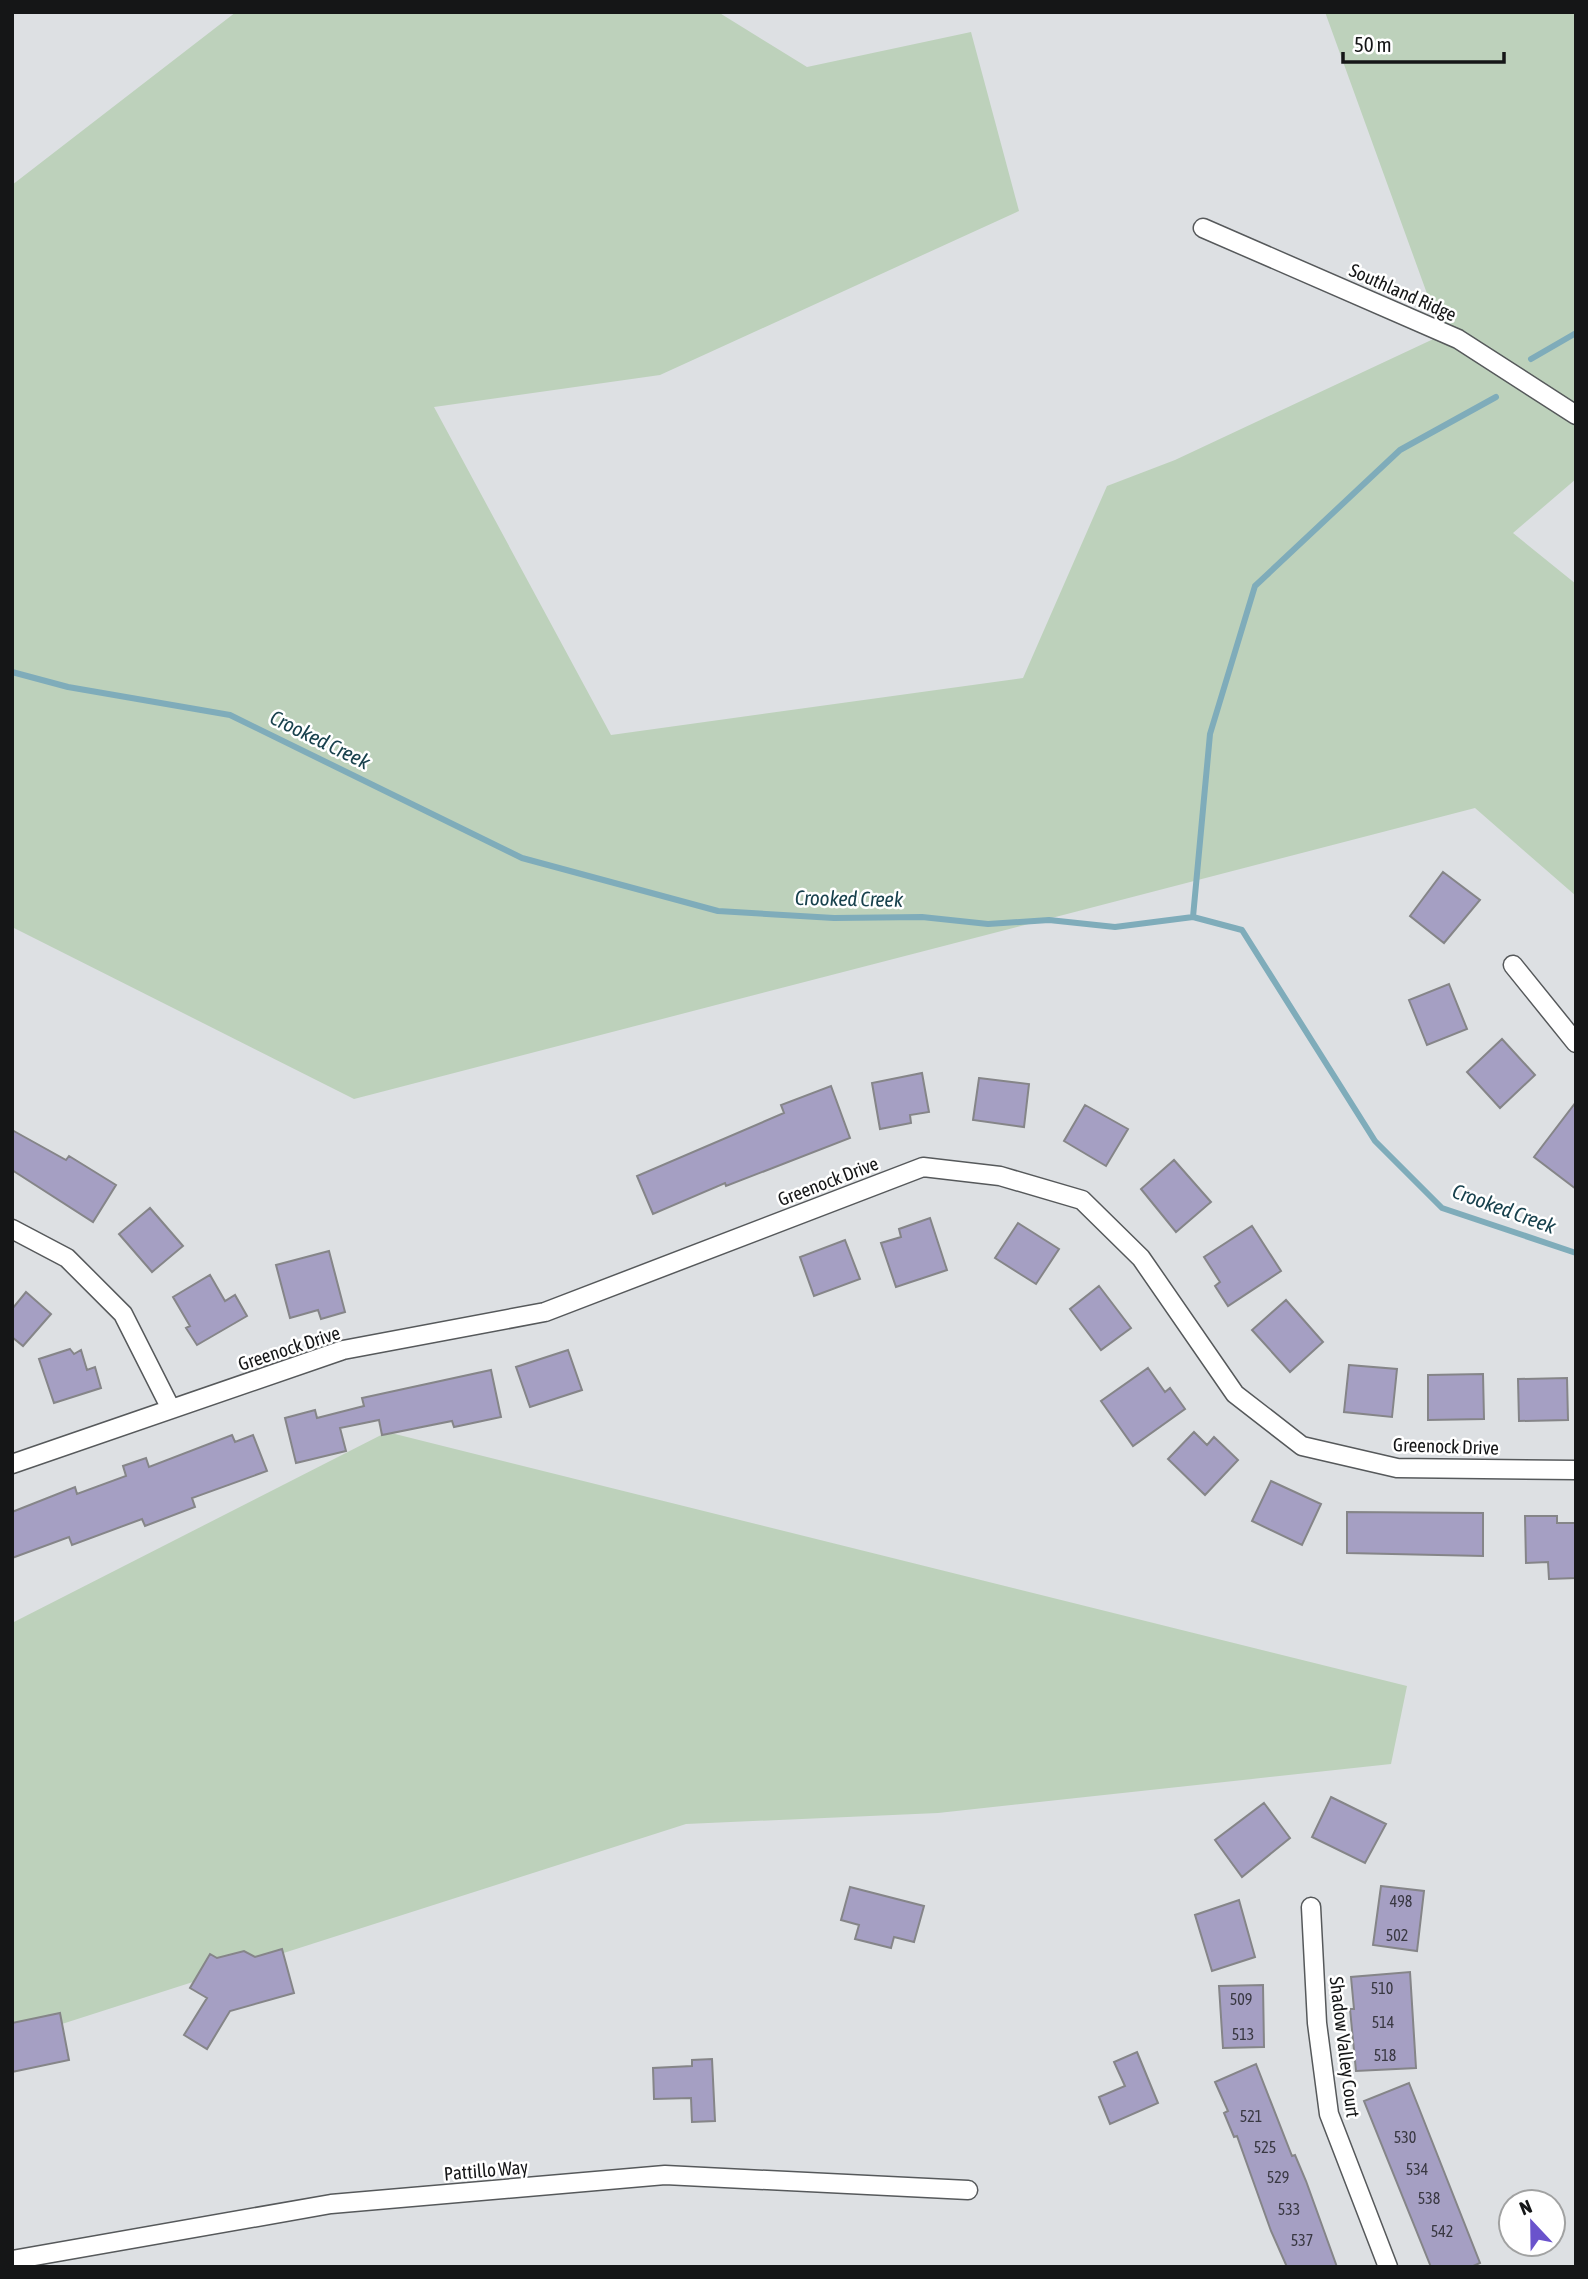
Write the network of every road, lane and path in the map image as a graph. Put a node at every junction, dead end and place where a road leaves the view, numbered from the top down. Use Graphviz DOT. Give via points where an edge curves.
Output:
graph roads {
  1 [pos="1203,228"];
  2 [pos="1576,415"];
  3 [pos="1513,965"];
  4 [pos="1576,1043"];
  5 [pos="12,1229"];
  6 [pos="171,1409"];
  7 [pos="12,1464"];
  8 [pos="1576,1470"];
  9 [pos="1311,1907"];
  10 [pos="968,2190"];
  11 [pos="12,2260"];
  12 [pos="1388,2267"];
  1 -- 2 [label="street, Southland Ridge" via="1458,339"];
  3 -- 4 [label="street"];
  5 -- 6 [label="street" via="67,1258 123,1314"];
  6 -- 7 [label="street, Greenock Drive"];
  6 -- 8 [label="street, Greenock Drive" via="343,1350 545,1312 923,1167 1000,1176 1082,1200 1141,1258 1235,1394 1302,1446 1397,1468"];
  9 -- 12 [label="street, Shadow Valley Court" via="1317,2023 1329,2114"];
  10 -- 11 [label="street, Pattillo Way" via="665,2175 331,2204"];
}
